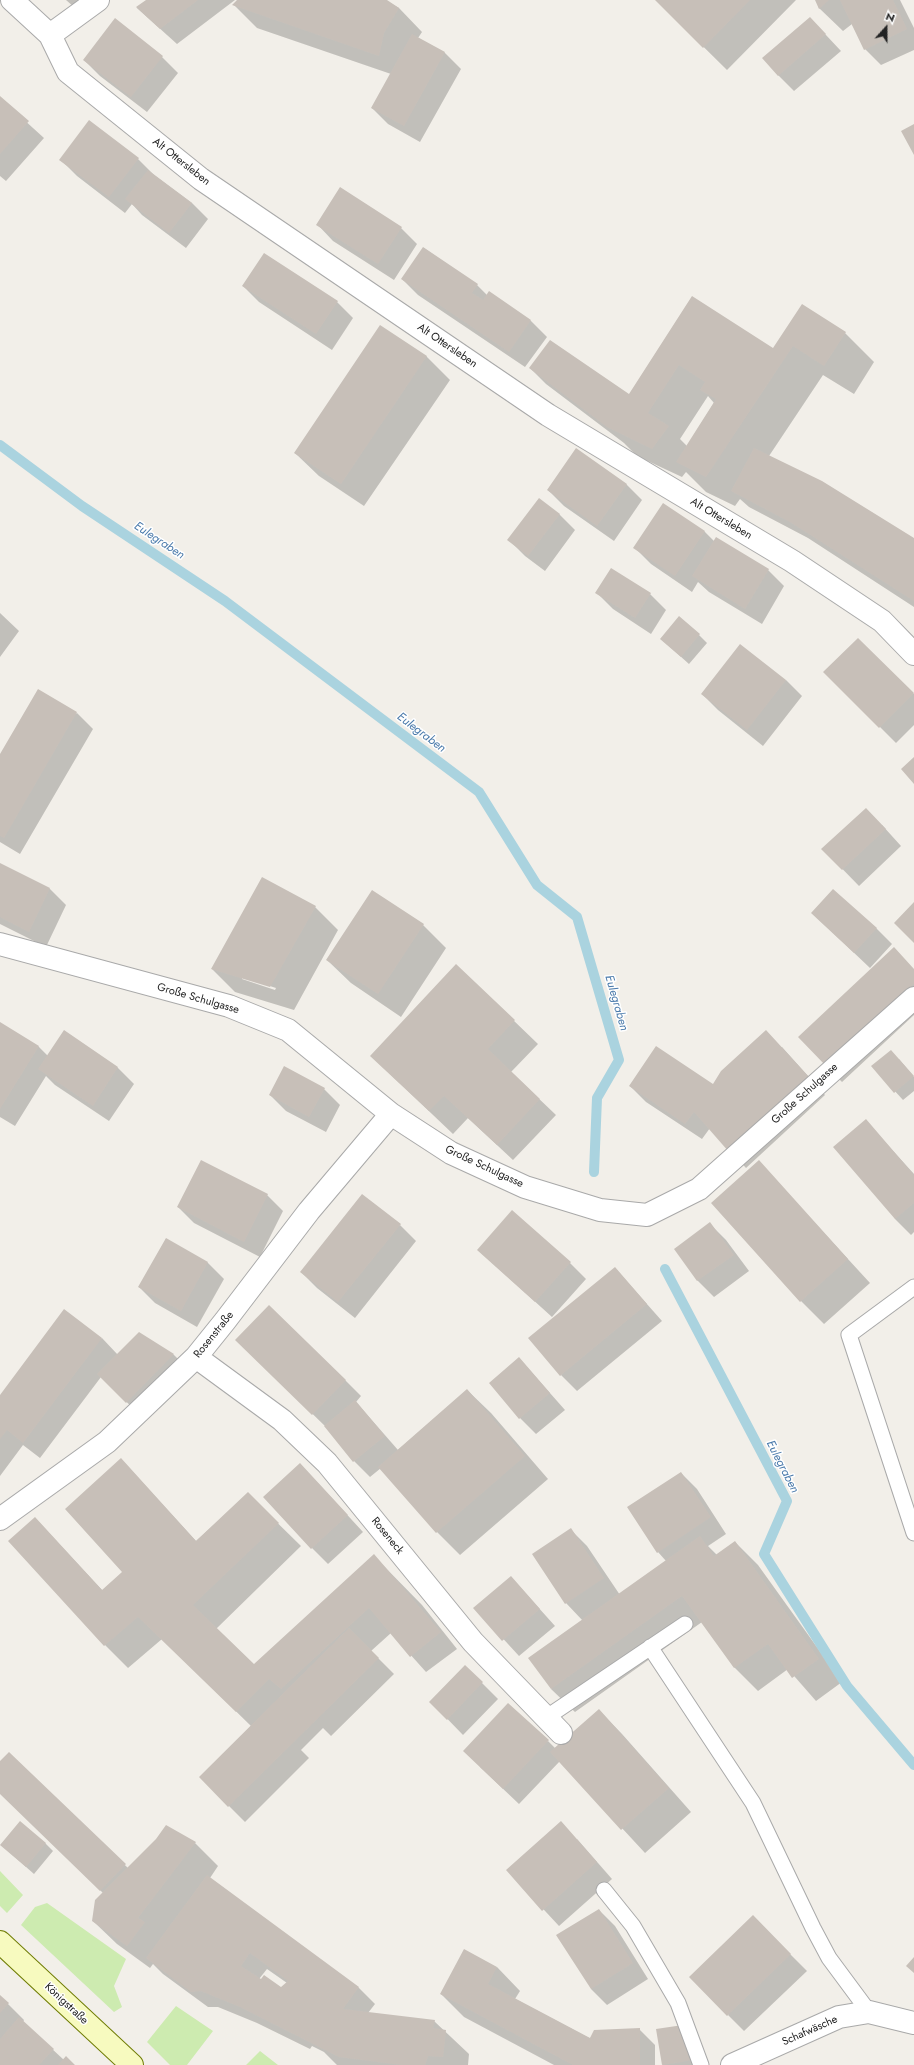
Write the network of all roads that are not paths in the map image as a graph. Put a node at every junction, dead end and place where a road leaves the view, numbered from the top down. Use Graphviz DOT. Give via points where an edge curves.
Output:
graph roads {
  1 [pos="12,0"];
  2 [pos="98,0"];
  3 [pos="50,35"];
  4 [pos="914,654"];
  5 [pos="0,944"];
  6 [pos="914,998"];
  7 [pos="391,1114"];
  8 [pos="914,1287"];
  9 [pos="196,1357"];
  10 [pos="0,1519"];
  11 [pos="914,1533"];
  12 [pos="685,1624"];
  13 [pos="650,1647"];
  14 [pos="554,1725"];
  15 [pos="604,1890"];
  16 [pos="0,1942"];
  17 [pos="868,2012"];
  18 [pos="914,2023"];
  19 [pos="132,2065"];
  20 [pos="701,2065"];
  21 [pos="732,2065"];
  1 -- 3 [label="street, Alt Ottersleben"];
  2 -- 3 [label="street"];
  3 -- 4 [label="street, Alt Ottersleben" via="68,72 201,179 548,415 799,566 882,622"];
  5 -- 7 [label="street, Große Schulgasse" via="229,1006 288,1030"];
  6 -- 7 [label="street, Große Schulgasse" via="699,1189 647,1215 600,1210 525,1187 451,1153"];
  7 -- 9 [label="street, Rosenstraße" via="309,1211"];
  8 -- 11 [label="lane" via="849,1336"];
  9 -- 10 [label="street, Rosenstraße" via="107,1442"];
  9 -- 14 [label="street, Roseneck" via="282,1420 327,1463 473,1642"];
  12 -- 13 [label="lane"];
  13 -- 14 [label="lane"];
  13 -- 17 [label="lane" via="753,1803 829,1958"];
  15 -- 20 [label="lane" via="633,1926 678,2003"];
  16 -- 19 [label="street, Königstraße"];
  17 -- 18 [label="street, Schafwäsche"];
  17 -- 21 [label="street, Schafwäsche" via="839,2017"];
}
